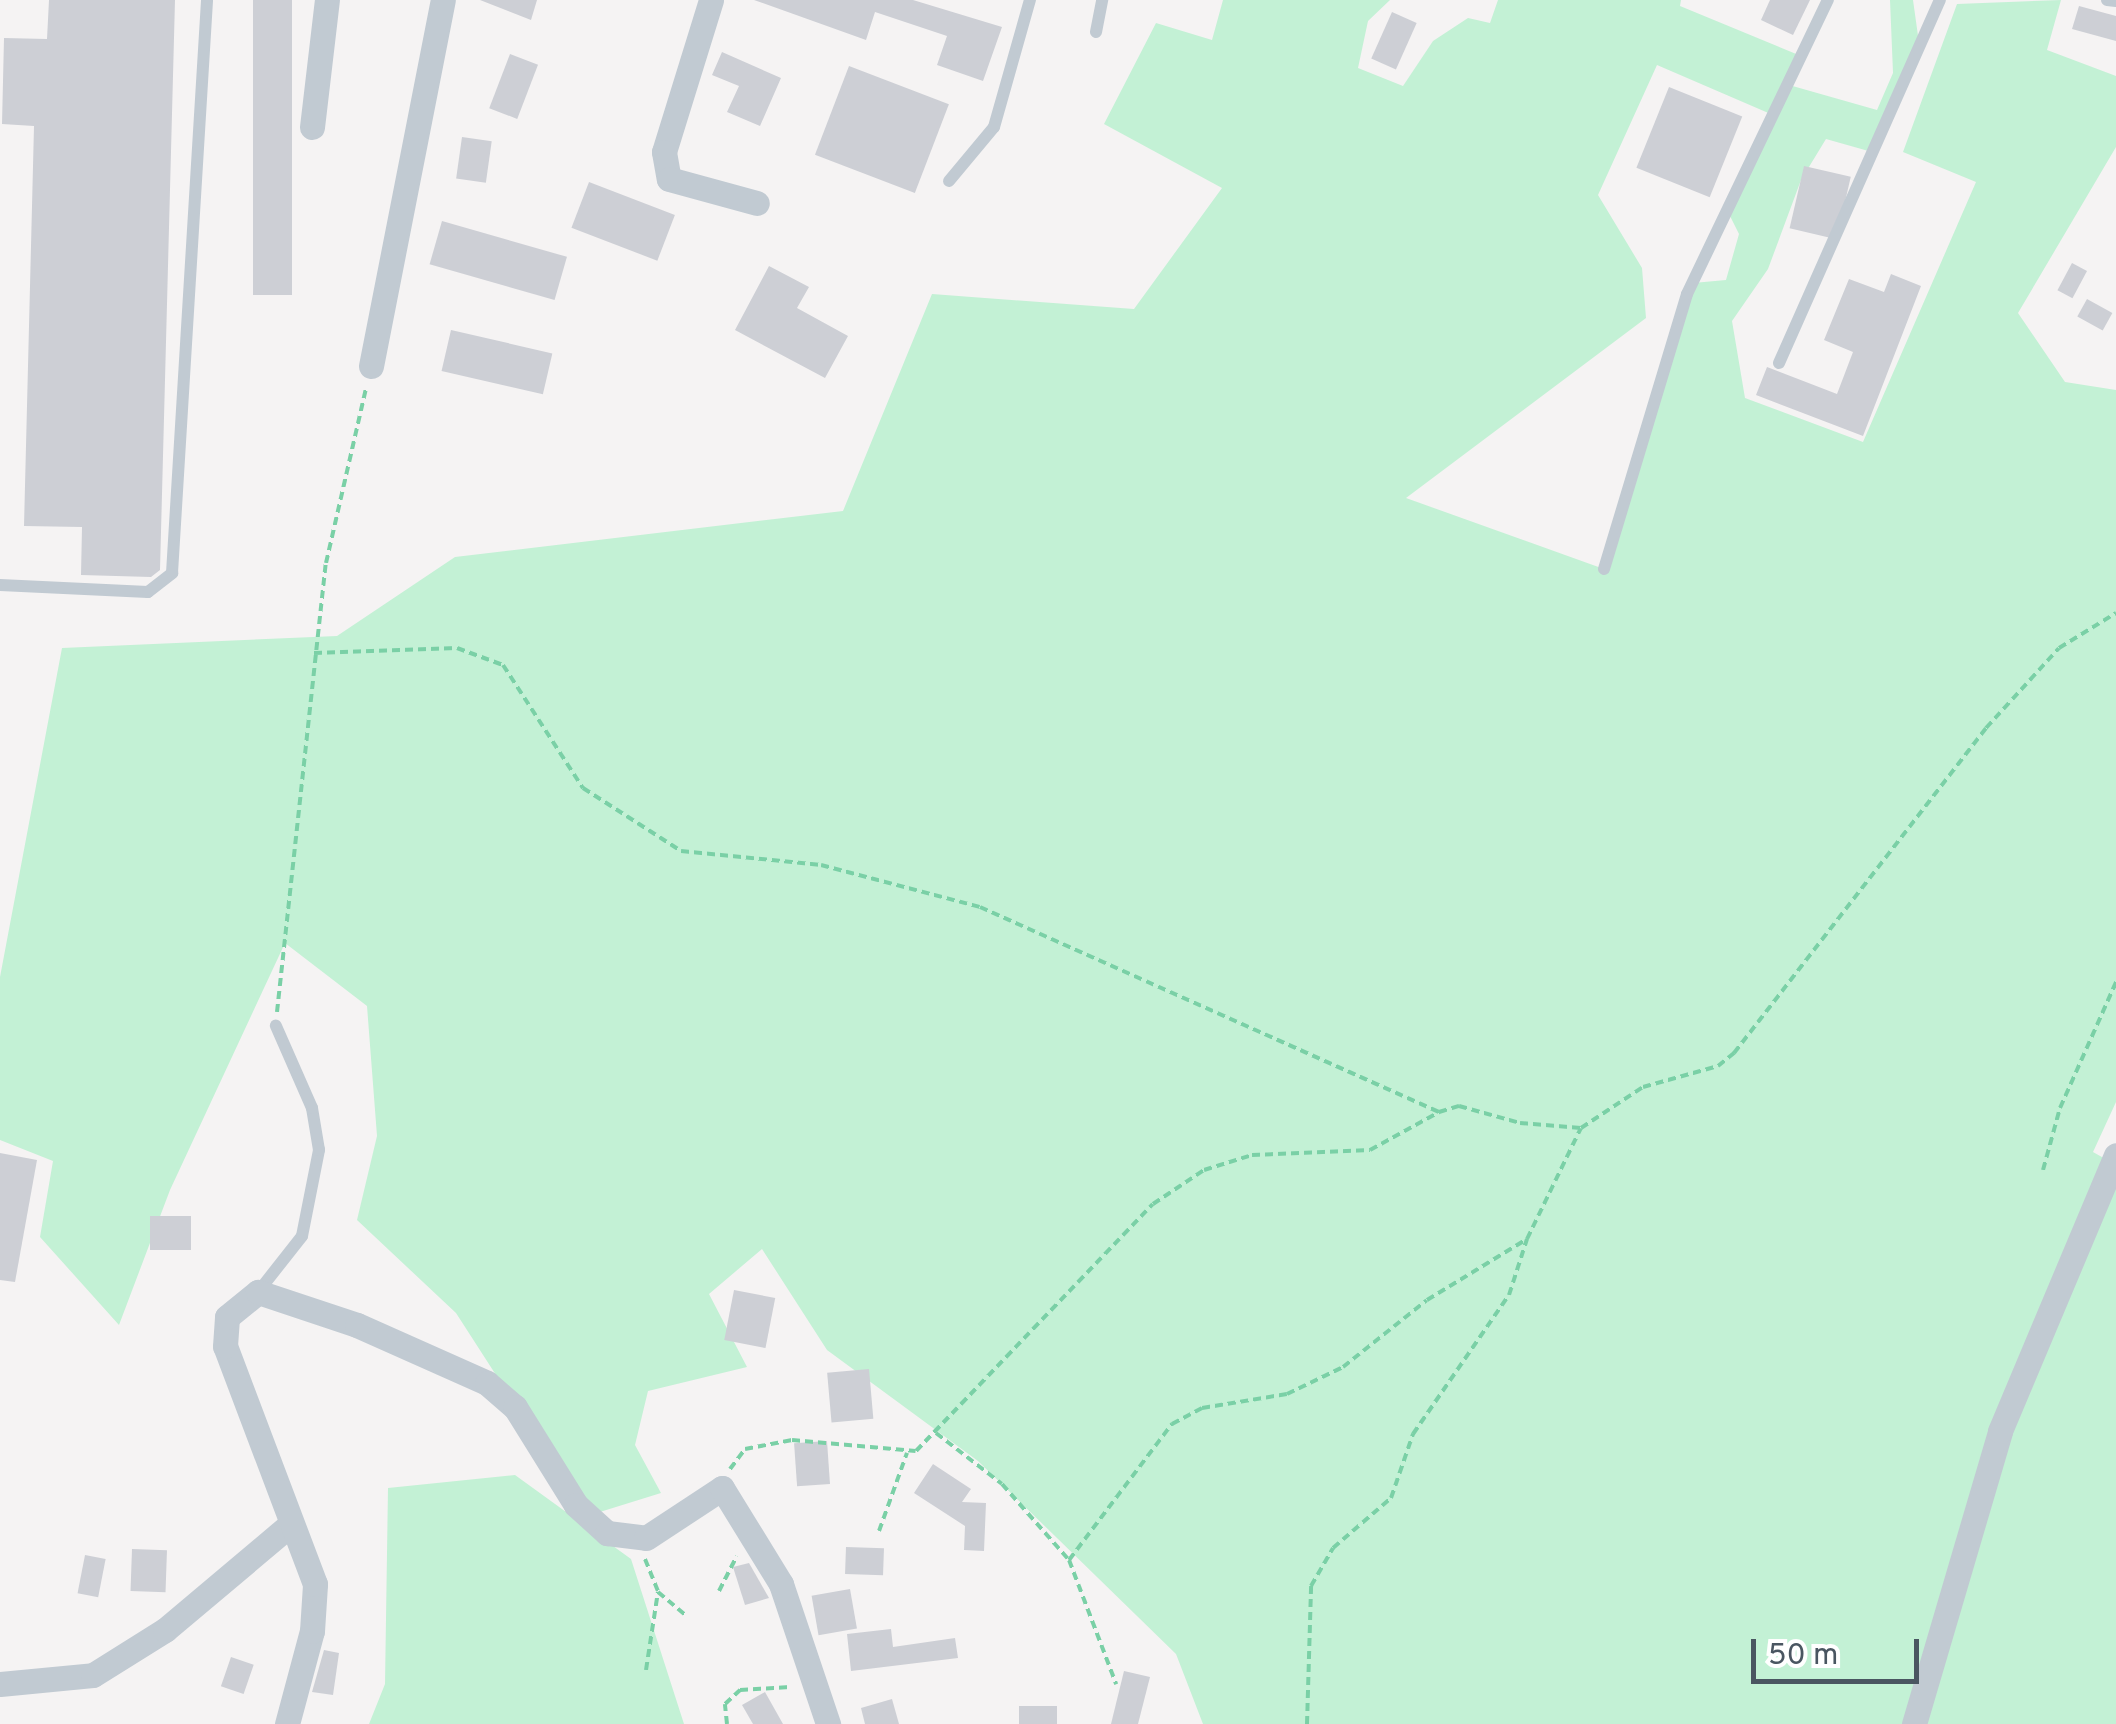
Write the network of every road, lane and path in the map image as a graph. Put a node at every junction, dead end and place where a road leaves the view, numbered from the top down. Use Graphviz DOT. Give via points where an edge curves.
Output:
graph roads {
  1 [pos="207,0"];
  2 [pos="327,0"];
  3 [pos="443,0"];
  4 [pos="711,0"];
  5 [pos="1030,0"];
  6 [pos="1102,0"];
  7 [pos="1828,0"];
  8 [pos="1940,0"];
  9 [pos="2107,0"];
  10 [pos="2116,1"];
  11 [pos="1096,32"];
  12 [pos="312,127"];
  13 [pos="950,181"];
  14 [pos="757,203"];
  15 [pos="1779,363"];
  16 [pos="371,366"];
  17 [pos="1604,569"];
  18 [pos="0,586"];
  19 [pos="2116,613"];
  20 [pos="314,653"];
  21 [pos="2116,982"];
  22 [pos="276,1026"];
  23 [pos="1438,1112"];
  24 [pos="1581,1128"];
  25 [pos="2116,1156"];
  26 [pos="2043,1170"];
  27 [pos="1527,1239"];
  28 [pos="258,1292"];
  29 [pos="936,1433"];
  30 [pos="908,1453"];
  31 [pos="720,1486"];
  32 [pos="291,1524"];
  33 [pos="880,1530"];
  34 [pos="640,1540"];
  35 [pos="755,1540"];
  36 [pos="1069,1560"];
  37 [pos="720,1591"];
  38 [pos="658,1592"];
  39 [pos="685,1615"];
  40 [pos="646,1670"];
  41 [pos="0,1684"];
  42 [pos="1116,1684"];
  43 [pos="814,1686"];
  44 [pos="288,1724"];
  45 [pos="728,1724"];
  46 [pos="828,1724"];
  47 [pos="1307,1724"];
  48 [pos="1914,1724"];
  1 -- 18 [label="lane" via="172,574 148,592"];
  2 -- 12 [label="street"];
  3 -- 16 [label="street"];
  4 -- 14 [label="street" via="664,152 669,179"];
  5 -- 13 [label="lane" via="994,126"];
  6 -- 11 [label="lane"];
  7 -- 17 [label="lane" via="1687,294"];
  8 -- 15 [label="lane"];
  9 -- 10 [label="lane"];
  16 -- 20 [label="path" via="326,564"];
  19 -- 24 [label="path" via="2059,648 1986,728 1734,1053 1718,1066 1643,1087"];
  20 -- 22 [label="path"];
  20 -- 23 [label="path" via="458,648 504,665 583,788 681,850 821,865 980,907"];
  21 -- 26 [label="path" via="2060,1108"];
  22 -- 28 [label="lane" via="312,1108 319,1150 302,1236"];
  23 -- 24 [label="path" via="1460,1106 1520,1124"];
  23 -- 29 [label="path" via="1370,1150 1252,1156 1204,1170 1152,1204"];
  24 -- 27 [label="path"];
  25 -- 48 [label="street" via="2000,1432"];
  27 -- 36 [label="path" via="1428,1300 1343,1367 1287,1394 1202,1408 1172,1424"];
  27 -- 47 [label="path" via="1509,1296 1413,1434 1391,1498 1333,1548 1311,1586"];
  28 -- 32 [label="street" via="227,1317 225,1346"];
  28 -- 34 [label="street" via="357,1325 486,1383 515,1407 576,1505 608,1533"];
  29 -- 30 [label="path"];
  29 -- 36 [label="path" via="1002,1484"];
  30 -- 31 [label="path" via="844,1440 758,1444 735,1460"];
  30 -- 33 [label="path"];
  31 -- 34 [label="street"];
  31 -- 35 [label="street"];
  32 -- 41 [label="street" via="165,1630 93,1675"];
  32 -- 44 [label="street" via="313,1571 316,1602"];
  34 -- 38 [label="path"];
  35 -- 37 [label="path" via="734,1559"];
  35 -- 43 [label="street" via="801,1632"];
  36 -- 42 [label="path"];
  38 -- 39 [label="path"];
  38 -- 40 [label="path"];
  43 -- 45 [label="path" via="740,1690 725,1704"];
  43 -- 46 [label="street"];
}
